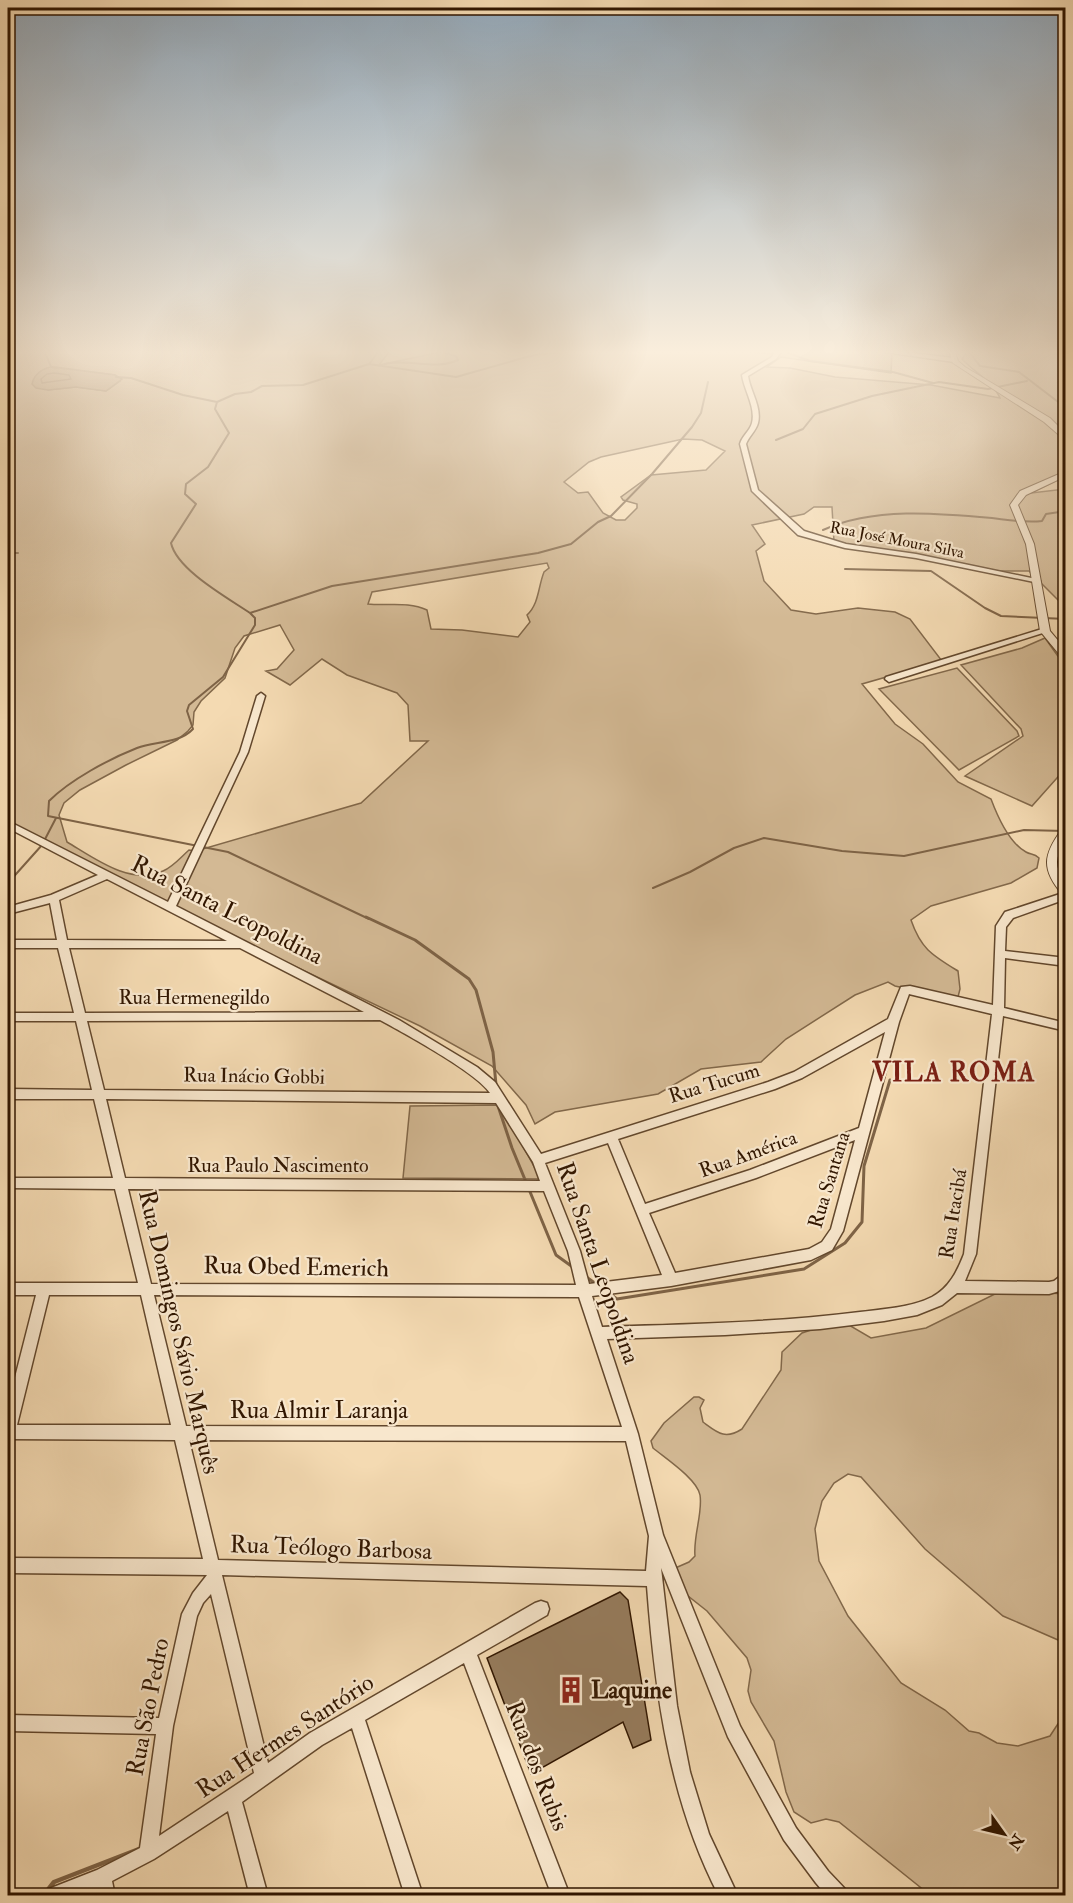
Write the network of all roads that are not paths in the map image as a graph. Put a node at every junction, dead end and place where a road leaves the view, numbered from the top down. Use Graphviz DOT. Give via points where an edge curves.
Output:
graph roads {
  1 [pos="743,441"];
  2 [pos="1065,473"];
  3 [pos="1036,581"];
  4 [pos="1045,631"];
  5 [pos="1053,642"];
  6 [pos="1065,646"];
  7 [pos="1065,657"];
  8 [pos="889,679"];
  9 [pos="261,696"];
  10 [pos="8,824"];
  11 [pos="1065,832"];
  12 [pos="107,875"];
  13 [pos="1065,891"];
  14 [pos="1065,895"];
  15 [pos="54,898"];
  16 [pos="170,908"];
  17 [pos="8,910"];
  18 [pos="8,944"];
  19 [pos="241,945"];
  20 [pos="63,946"];
  21 [pos="1001,954"];
  22 [pos="1065,962"];
  23 [pos="998,1012"];
  24 [pos="80,1015"];
  25 [pos="381,1016"];
  26 [pos="8,1017"];
  27 [pos="893,1022"];
  28 [pos="1065,1027"];
  29 [pos="8,1094"];
  30 [pos="99,1094"];
  31 [pos="500,1098"];
  32 [pos="865,1131"];
  33 [pos="610,1136"];
  34 [pos="538,1160"];
  35 [pos="8,1183"];
  36 [pos="121,1184"];
  37 [pos="548,1186"];
  38 [pos="643,1210"];
  39 [pos="1065,1278"];
  40 [pos="671,1280"];
  41 [pos="955,1287"];
  42 [pos="145,1288"];
  43 [pos="8,1289"];
  44 [pos="44,1289"];
  45 [pos="584,1292"];
  46 [pos="597,1333"];
  47 [pos="180,1431"];
  48 [pos="8,1432"];
  49 [pos="631,1434"];
  50 [pos="656,1535"];
  51 [pos="8,1566"];
  52 [pos="214,1572"];
  53 [pos="654,1579"];
  54 [pos="541,1610"];
  55 [pos="468,1653"];
  56 [pos="356,1716"];
  57 [pos="8,1722"];
  58 [pos="165,1726"];
  59 [pos="263,1776"];
  60 [pos="233,1798"];
  61 [pos="148,1853"];
  62 [pos="102,1877"];
  63 [pos="52,1896"];
  64 [pos="106,1896"];
  65 [pos="259,1896"];
  66 [pos="414,1896"];
  67 [pos="561,1896"];
  68 [pos="729,1896"];
  69 [pos="840,1896"];
  1 -- 3 [label="street, Rua José Moura Silva" via="755,491 793,528 810,537"];
  2 -- 3 [label="street" via="1023,493 1014,505 1030,544"];
  3 -- 4 [label="street"];
  4 -- 5 [label="street"];
  4 -- 8 [label="street"];
  5 -- 6 [label="street"];
  5 -- 7 [label="street"];
  9 -- 16 [label="street" via="244,752"];
  10 -- 12 [label="street, Rua Santa Leopoldina"];
  11 -- 13 [label="street" via="1053,848 1051,859"];
  12 -- 15 [label="street"];
  12 -- 16 [label="street, Rua Santa Leopoldina"];
  14 -- 21 [label="street, Rua Itacibá" via="1009,915 1001,926"];
  15 -- 17 [label="street"];
  15 -- 20 [label="street, Rua Domingos Sávio Marquês"];
  16 -- 19 [label="street, Rua Santa Leopoldina"];
  18 -- 20 [label="street"];
  19 -- 20 [label="street"];
  19 -- 25 [label="street, Rua Santa Leopoldina"];
  20 -- 24 [label="street, Rua Domingos Sávio Marquês"];
  21 -- 22 [label="street"];
  21 -- 23 [label="street, Rua Itacibá"];
  23 -- 27 [label="street, Rua Santana" via="905,990"];
  23 -- 28 [label="street"];
  23 -- 41 [label="street, Rua Itacibá" via="970,1254"];
  24 -- 25 [label="street, Rua Hermenegildo"];
  24 -- 26 [label="street, Rua Hermenegildo"];
  24 -- 30 [label="street, Rua Domingos Sávio Marquês"];
  25 -- 31 [label="street, Rua Santa Leopoldina" via="473,1070"];
  27 -- 32 [label="street, Rua Santana"];
  27 -- 33 [label="street, Rua Tucum" via="771,1086"];
  29 -- 30 [label="street, Rua Inácio Gobbi"];
  30 -- 31 [label="street, Rua Inácio Gobbi"];
  30 -- 36 [label="street, Rua Domingos Sávio Marquês"];
  31 -- 34 [label="street, Rua Santa Leopoldina"];
  32 -- 38 [label="street, Rua América"];
  32 -- 40 [label="street, Rua Santana" via="837,1231 827,1246 811,1254"];
  33 -- 34 [label="street, Rua Tucum"];
  33 -- 38 [label="street"];
  34 -- 37 [label="street, Rua Santa Leopoldina"];
  35 -- 36 [label="street, Rua Paulo Nascimento"];
  36 -- 37 [label="street, Rua Paulo Nascimento"];
  36 -- 42 [label="street, Rua Domingos Sávio Marquês"];
  37 -- 45 [label="street, Rua Santa Leopoldina" via="574,1251"];
  38 -- 40 [label="street"];
  39 -- 41 [label="street" via="1058,1286 1049,1288"];
  40 -- 45 [label="street, Rua Santana"];
  41 -- 46 [label="street, Rua Itacibá" via="937,1301 886,1314 799,1325"];
  42 -- 44 [label="street, Rua Obed Emerich"];
  42 -- 45 [label="street, Rua Obed Emerich"];
  42 -- 47 [label="street, Rua Domingos Sávio Marquês"];
  43 -- 44 [label="street, Rua Obed Emerich"];
  44 -- 48 [label="street"];
  45 -- 46 [label="street, Rua Santa Leopoldina"];
  46 -- 49 [label="street, Rua Santa Leopoldina"];
  47 -- 48 [label="street, Rua Almir Laranja"];
  47 -- 49 [label="street, Rua Almir Laranja"];
  47 -- 52 [label="street, Rua Domingos Sávio Marquês"];
  49 -- 50 [label="street, Rua Santa Leopoldina"];
  50 -- 53 [label="street"];
  50 -- 69 [label="street, Rua Santa Leopoldina" via="734,1731 790,1834"];
  51 -- 52 [label="street, Rua Teólogo Barbosa"];
  52 -- 53 [label="street, Rua Teólogo Barbosa"];
  52 -- 58 [label="street, Rua São Pedro" via="190,1614"];
  52 -- 59 [label="street, Rua Domingos Sávio Marquês"];
  53 -- 68 [label="street" via="669,1713 690,1810"];
  54 -- 55 [label="street, Rua Hermes Santório"];
  55 -- 56 [label="street, Rua Hermes Santório"];
  55 -- 67 [label="street, Rua dos Rubis"];
  56 -- 59 [label="street, Rua Hermes Santório"];
  56 -- 66 [label="street"];
  57 -- 58 [label="street"];
  58 -- 61 [label="street, Rua São Pedro"];
  59 -- 60 [label="street, Rua Hermes Santório"];
  60 -- 61 [label="street, Rua Hermes Santório"];
  60 -- 65 [label="street"];
  61 -- 62 [label="street, Rua Hermes Santório"];
  62 -- 63 [label="street, Rua Hermes Santório"];
  62 -- 64 [label="street"];
}
